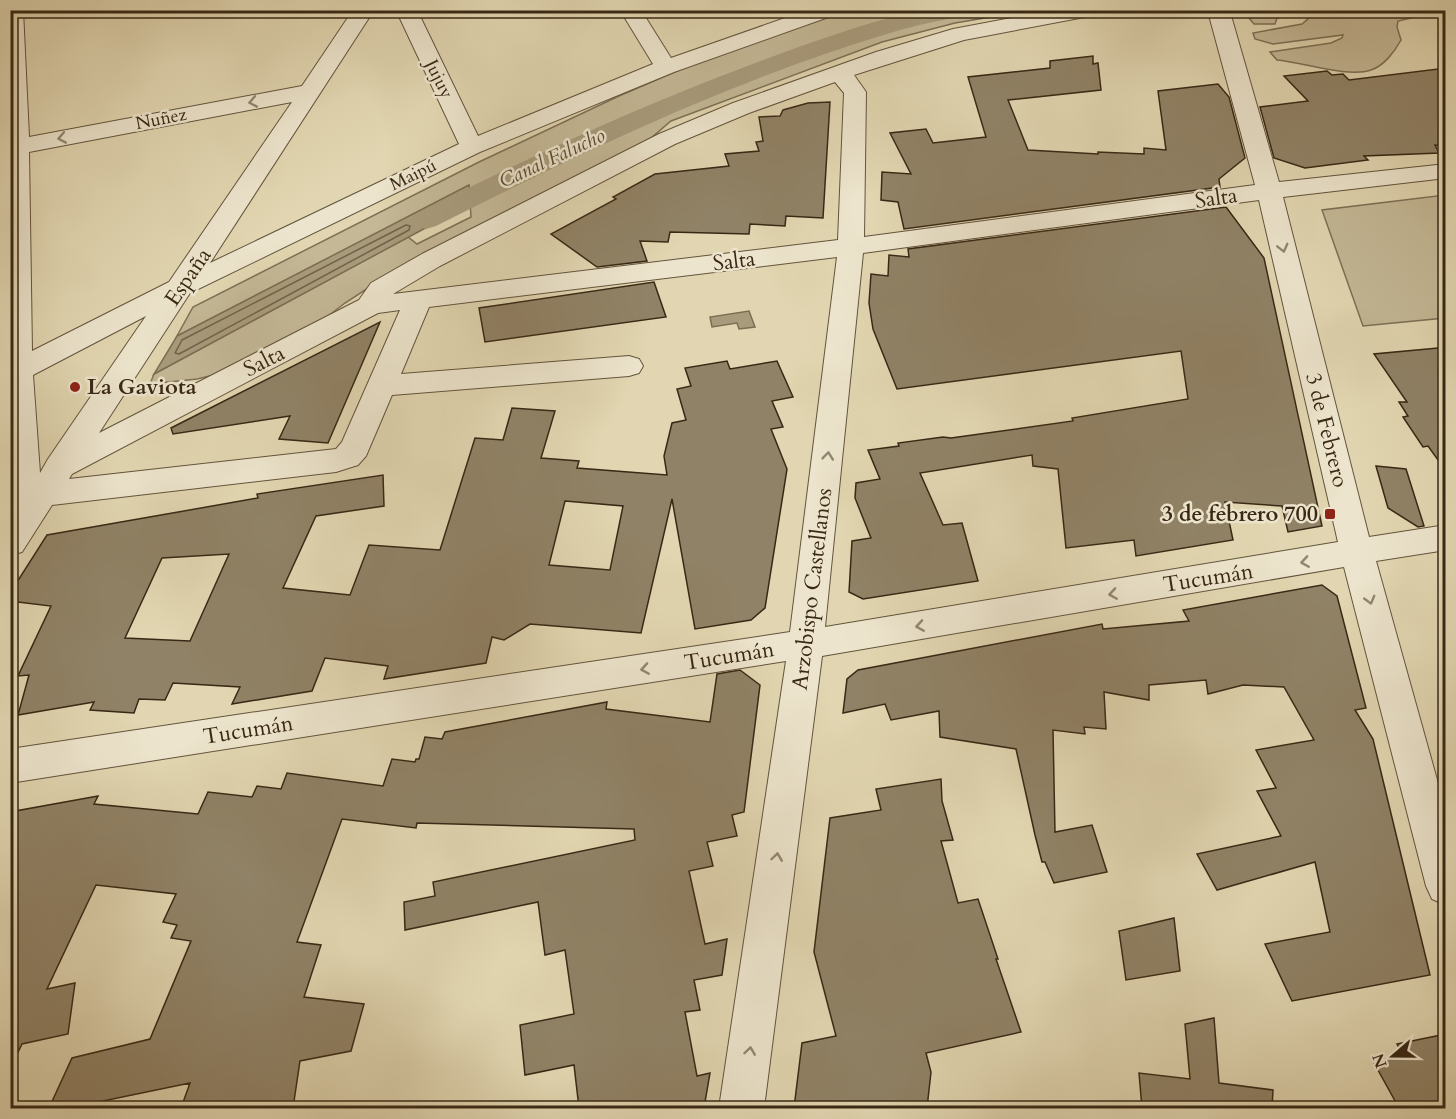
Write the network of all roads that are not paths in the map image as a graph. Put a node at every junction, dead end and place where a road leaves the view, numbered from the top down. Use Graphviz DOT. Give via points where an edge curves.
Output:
graph roads {
  1 [pos="13,10"];
  2 [pos="364,10"];
  3 [pos="406,10"];
  4 [pos="630,10"];
  5 [pos="830,10"];
  6 [pos="1090,10"];
  7 [pos="1216,10"];
  8 [pos="666,67"];
  9 [pos="840,73"];
  10 [pos="311,91"];
  11 [pos="14,147"];
  12 [pos="472,147"];
  13 [pos="1446,171"];
  14 [pos="1269,191"];
  15 [pos="851,247"];
  16 [pos="183,286"];
  17 [pos="418,300"];
  18 [pos="372,305"];
  19 [pos="629,366"];
  20 [pos="14,372"];
  21 [pos="382,386"];
  22 [pos="59,467"];
  23 [pos="26,518"];
  24 [pos="1446,537"];
  25 [pos="1358,554"];
  26 [pos="807,644"];
  27 [pos="10,766"];
  28 [pos="1436,809"];
  29 [pos="1446,886"];
  30 [pos="742,1108"];
  1 -- 11 [label="street"];
  2 -- 10 [label="street, España"];
  3 -- 12 [label="street, Jujuy"];
  4 -- 8 [label="street"];
  5 -- 8 [label="street, Maipú"];
  6 -- 9 [label="street" via="961,34"];
  7 -- 14 [label="street, 3 de Febrero"];
  8 -- 12 [label="street, Maipú"];
  9 -- 15 [label="street, Arzobispo Castellanos" via="855,92"];
  9 -- 18 [label="street" via="667,139 431,260 381,289"];
  10 -- 11 [label="street, Nuñez, one-way"];
  10 -- 16 [label="street, España"];
  11 -- 20 [label="street"];
  12 -- 16 [label="street, Maipú"];
  13 -- 14 [label="street, Salta"];
  14 -- 15 [label="street, Salta"];
  14 -- 25 [label="street, 3 de Febrero, one-way"];
  15 -- 17 [label="street, Salta"];
  26 -- 15 [label="street, Arzobispo Castellanos, one-way"];
  16 -- 20 [label="street, Maipú"];
  16 -- 22 [label="street, España"];
  17 -- 18 [label="street, Salta"];
  17 -- 21 [label="street"];
  18 -- 22 [label="street, Salta"];
  19 -- 21 [label="street"];
  20 -- 23 [label="street"];
  21 -- 23 [label="street" via="348,457"];
  22 -- 23 [label="street, España"];
  24 -- 25 [label="street, Tucumán"];
  25 -- 26 [label="street, Tucumán, one-way"];
  25 -- 28 [label="street, 3 de Febrero, one-way"];
  26 -- 27 [label="street, Tucumán, one-way"];
  30 -- 26 [label="street, Arzobispo Castellanos, one-way"];
  28 -- 29 [label="street, 3 de Febrero"];
}
